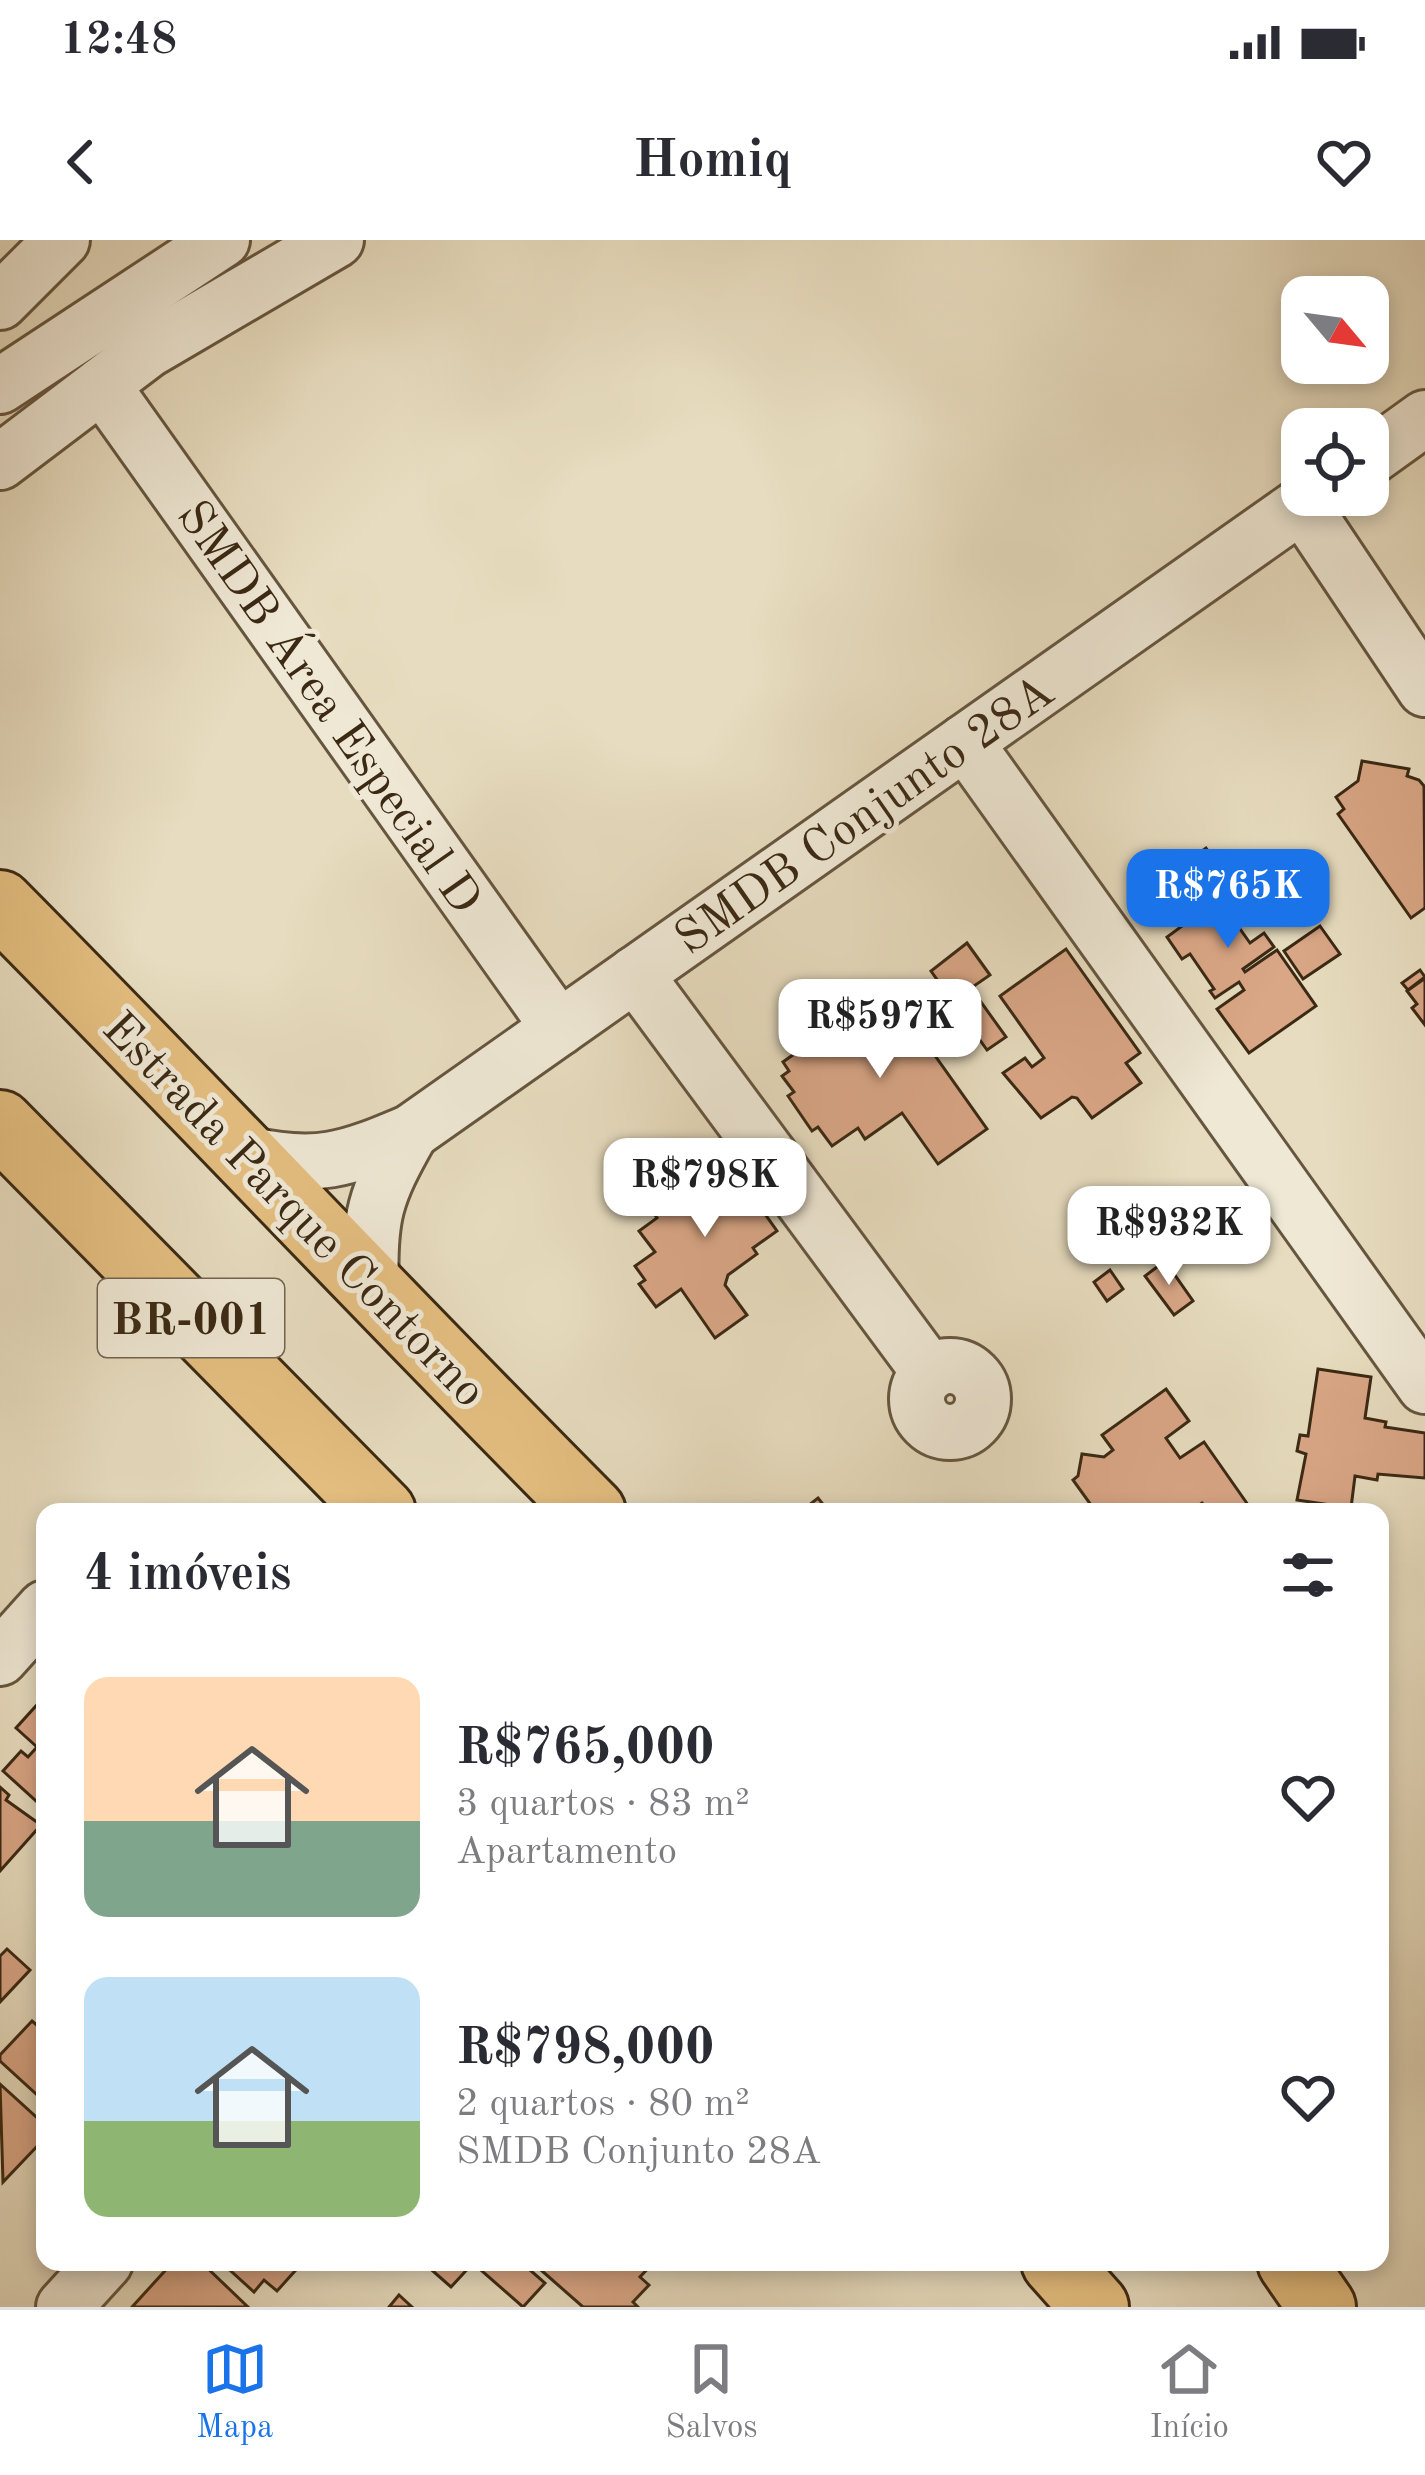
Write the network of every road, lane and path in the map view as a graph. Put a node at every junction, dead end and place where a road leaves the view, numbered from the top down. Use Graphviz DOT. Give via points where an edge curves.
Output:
graph roads {
  1 [pos="62,240"];
  2 [pos="336,240"];
  3 [pos="192,248"];
  4 [pos="0,302"];
  5 [pos="102,385"];
  6 [pos="0,386"];
  7 [pos="1425,418"];
  8 [pos="1389,444"];
  9 [pos="0,462"];
  10 [pos="1286,516"];
  11 [pos="1319,516"];
  12 [pos="1425,689"];
  13 [pos="965,742"];
  14 [pos="0,904"];
  15 [pos="635,974"];
  16 [pos="559,1028"];
  17 [pos="0,1124"];
  18 [pos="411,1132"];
  19 [pos="246,1154"];
  20 [pos="371,1290"];
  21 [pos="930,1373"];
  22 [pos="1425,1386"];
  23 [pos="373,1503"];
  24 [pos="583,1503"];
  25 [pos="36,1618"];
  26 [pos="0,1658"];
  27 [pos="97,2271"];
  28 [pos="1063,2271"];
  29 [pos="1120,2271"];
  30 [pos="1297,2271"];
  31 [pos="64,2307"];
  32 [pos="1095,2307"];
  33 [pos="1112,2307"];
  34 [pos="1322,2307"];
  1 -- 4 [label="street"];
  2 -- 5 [label="street"];
  3 -- 6 [label="street"];
  5 -- 9 [label="street"];
  5 -- 16 [label="street, SMDB Área Especial D"];
  7 -- 8 [label="street"];
  10 -- 13 [label="street, SMDB Conjunto 28A"];
  11 -- 12 [label="street"];
  13 -- 15 [label="street, SMDB Conjunto 28A"];
  13 -- 22 [label="street"];
  14 -- 19 [label="highway, Estrada Parque Contorno / BR-001"];
  15 -- 16 [label="street, SMDB Conjunto 28A"];
  15 -- 21 [label="street"];
  16 -- 18 [label="street, SMDB Conjunto 28A"];
  17 -- 23 [label="highway, BR-001"];
  18 -- 19 [label="street" via="319,1163"];
  18 -- 20 [label="street" via="370,1218"];
  19 -- 20 [label="highway, Estrada Parque Contorno / BR-001"];
  20 -- 24 [label="highway, Estrada Parque Contorno / BR-001"];
  25 -- 26 [label="street"];
  27 -- 31 [label="street"];
  28 -- 32 [label="highway"];
  29 -- 33 [label="highway"];
  30 -- 34 [label="highway"];
}
